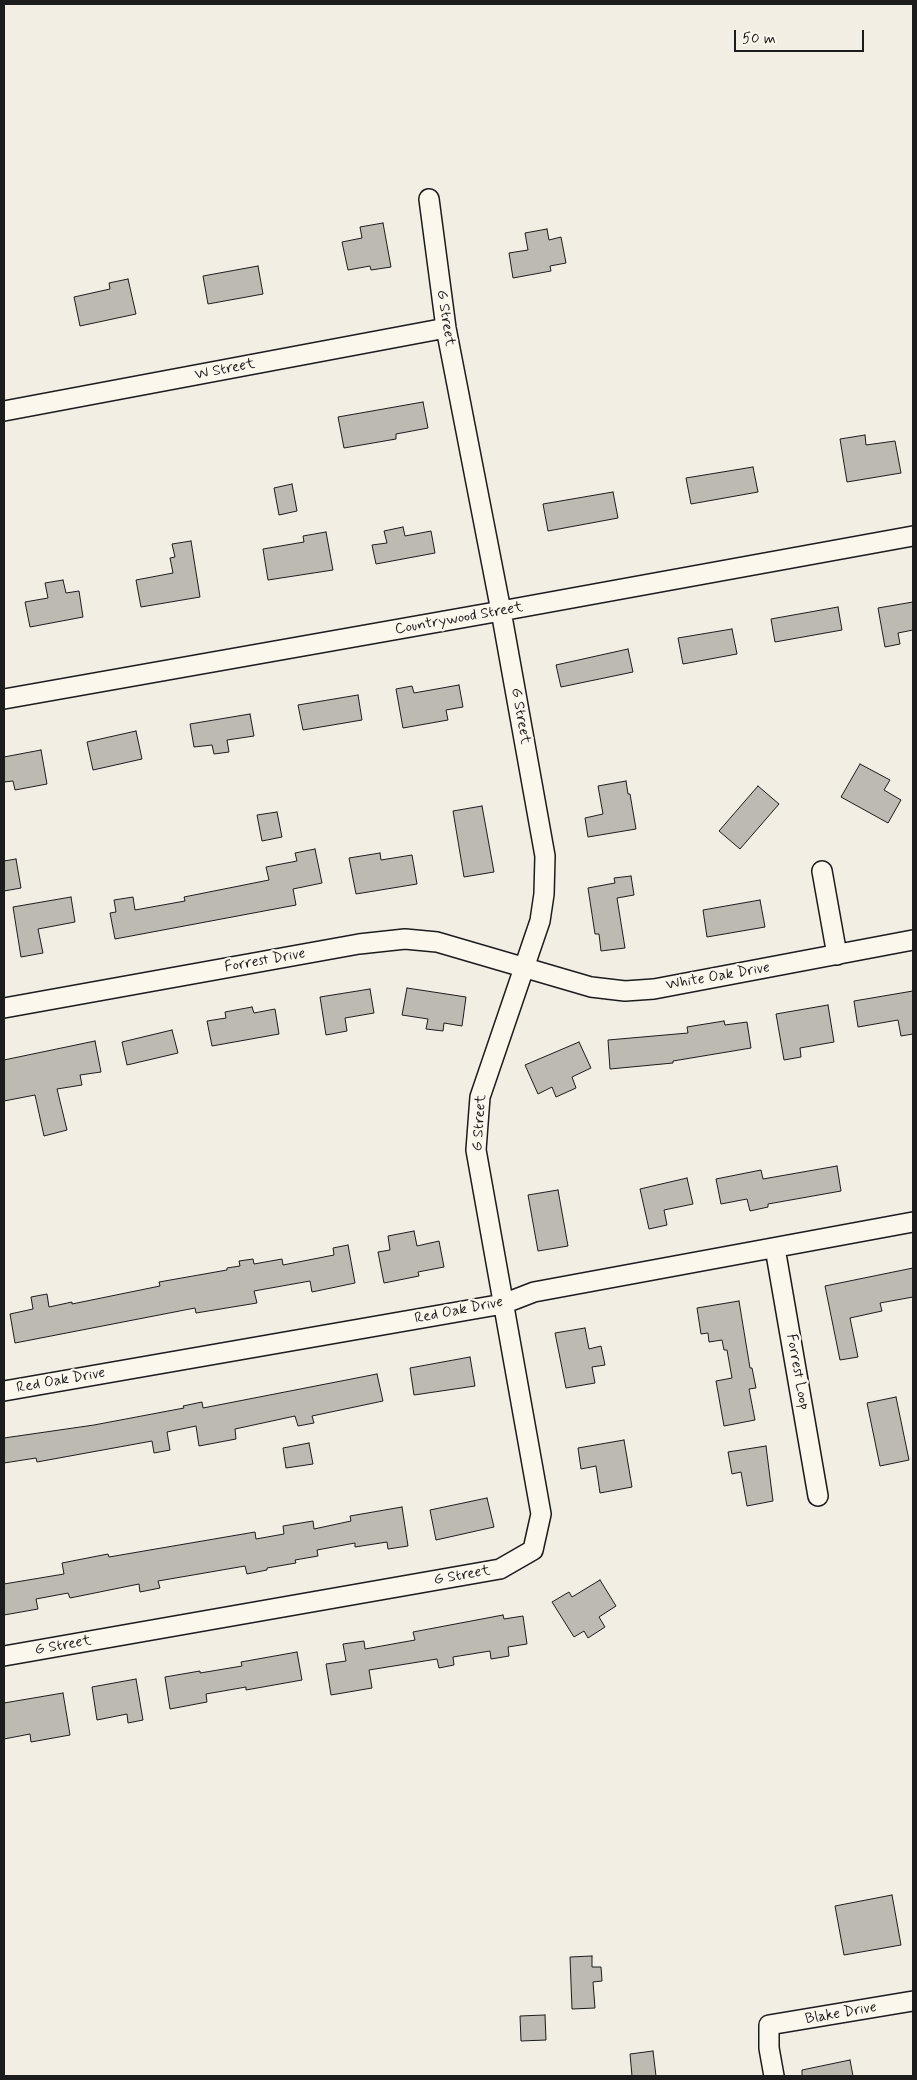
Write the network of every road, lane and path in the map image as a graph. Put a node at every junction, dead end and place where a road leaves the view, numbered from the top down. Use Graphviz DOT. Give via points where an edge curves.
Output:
graph roads {
  1 [pos="428,199"];
  2 [pos="446,328"];
  3 [pos="4,411"];
  4 [pos="913,536"];
  5 [pos="502,611"];
  6 [pos="4,699"];
  7 [pos="822,871"];
  8 [pos="913,940"];
  9 [pos="837,955"];
  10 [pos="524,969"];
  11 [pos="4,1008"];
  12 [pos="913,1222"];
  13 [pos="775,1248"];
  14 [pos="503,1304"];
  15 [pos="4,1391"];
  16 [pos="818,1496"];
  17 [pos="4,1656"];
  18 [pos="913,2001"];
  19 [pos="774,2076"];
  1 -- 2 [label="street, G Street"];
  2 -- 3 [label="street, W Street"];
  2 -- 5 [label="street, G Street"];
  4 -- 5 [label="street, Countrywood Street"];
  5 -- 6 [label="street, Countrywood Street"];
  5 -- 10 [label="street, G Street" via="545,856 540,921"];
  7 -- 9 [label="street"];
  8 -- 9 [label="street, White Oak Drive"];
  9 -- 10 [label="street, White Oak Drive" via="654,989 624,991 591,987"];
  10 -- 11 [label="street, Forrest Drive" via="437,942 405,939 359,944"];
  10 -- 14 [label="street, G Street" via="480,1096 476,1150"];
  12 -- 13 [label="street, Red Oak Drive"];
  13 -- 14 [label="street, Red Oak Drive" via="534,1292"];
  13 -- 16 [label="street, Forrest Loop"];
  14 -- 15 [label="street, Red Oak Drive"];
  14 -- 17 [label="street, G Street" via="541,1514 533,1550 500,1569"];
  18 -- 19 [label="street, Blake Drive" via="769,2025"];
}
